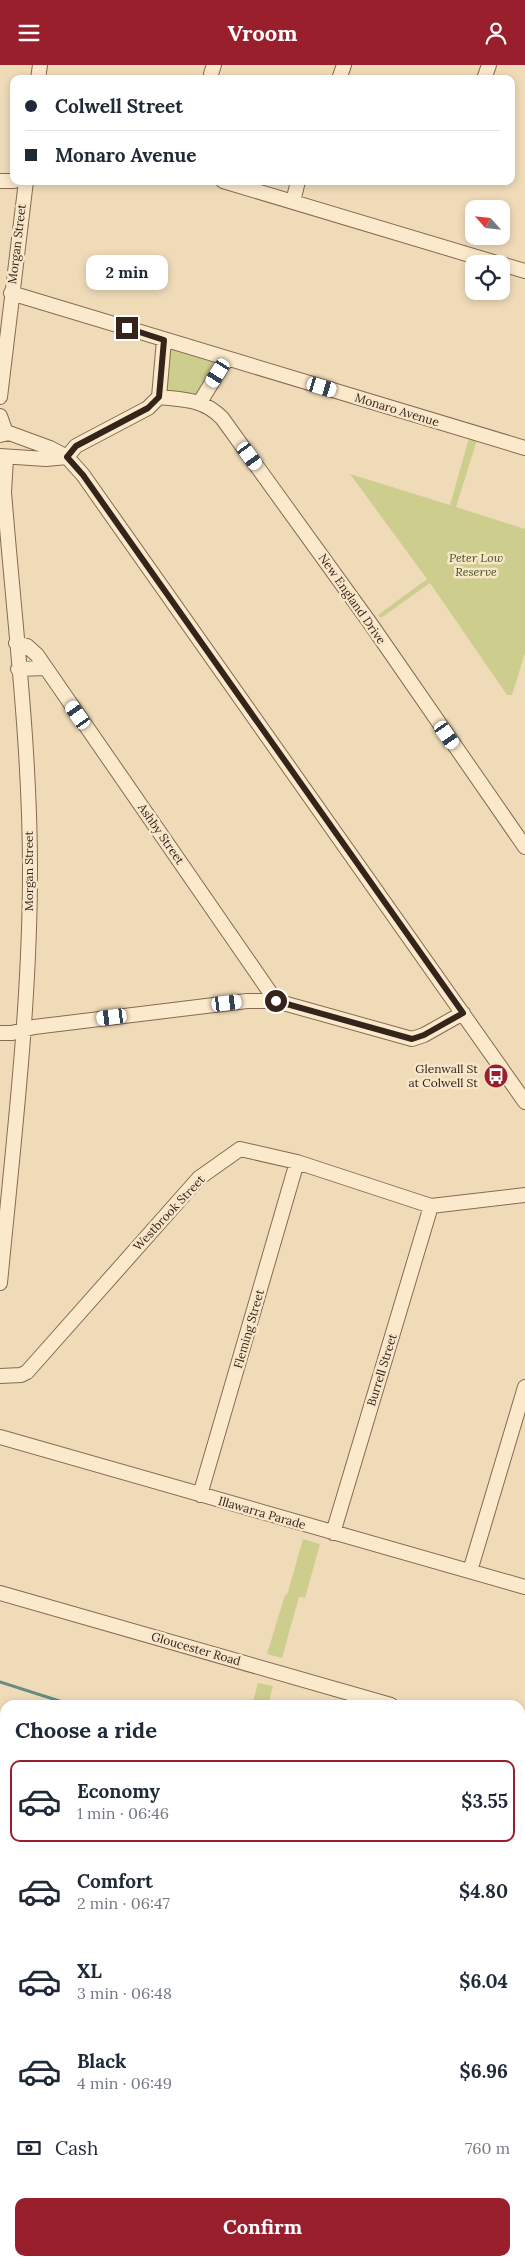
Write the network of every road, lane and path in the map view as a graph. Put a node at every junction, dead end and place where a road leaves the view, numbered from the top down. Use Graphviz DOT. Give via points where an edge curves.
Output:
graph roads {
  1 [pos="25,185"];
  2 [pos="236,185"];
  3 [pos="297,185"];
  4 [pos="293,202"];
  5 [pos="470,255"];
  6 [pos="510,267"];
  7 [pos="525,271"];
  8 [pos="11,293"];
  9 [pos="164,340"];
  10 [pos="227,358"];
  11 [pos="2,362"];
  12 [pos="0,397"];
  13 [pos="159,397"];
  14 [pos="200,402"];
  15 [pos="0,416"];
  16 [pos="7,435"];
  17 [pos="525,449"];
  18 [pos="6,457"];
  19 [pos="67,457"];
  20 [pos="2,492"];
  21 [pos="16,643"];
  22 [pos="45,668"];
  23 [pos="18,669"];
  24 [pos="519,830"];
  25 [pos="525,847"];
  26 [pos="276,1001"];
  27 [pos="463,1013"];
  28 [pos="24,1030"];
  29 [pos="0,1033"];
  30 [pos="525,1102"];
  31 [pos="297,1163"];
  32 [pos="525,1195"];
  33 [pos="431,1206"];
  34 [pos="0,1283"];
  35 [pos="0,1376"];
  36 [pos="525,1387"];
  37 [pos="0,1437"];
  38 [pos="200,1495"];
  39 [pos="333,1533"];
  40 [pos="470,1571"];
  41 [pos="525,1587"];
  42 [pos="0,1593"];
  43 [pos="374,1700"];
  1 -- 8 [label="street, Morgan Street"];
  2 -- 4 [label="street"];
  3 -- 4 [label="street"];
  4 -- 5 [label="street"];
  6 -- 7 [label="street"];
  8 -- 9 [label="street, Monaro Avenue"];
  8 -- 11 [label="street, Morgan Street"];
  9 -- 10 [label="street, Monaro Avenue"];
  9 -- 13 [label="street"];
  10 -- 14 [label="street"];
  10 -- 17 [label="street, Monaro Avenue"];
  11 -- 12 [label="street, Morgan Street"];
  13 -- 14 [label="street"];
  13 -- 19 [label="street" via="148,408 76,446"];
  14 -- 24 [label="street, New England Drive" via="215,411 228,426"];
  15 -- 16 [label="street"];
  16 -- 18 [label="street, Morgan Street" via="20,447"];
  16 -- 19 [label="street" via="50,448"];
  18 -- 19 [label="street"];
  18 -- 20 [label="street, Morgan Street"];
  19 -- 27 [label="street" via="83,475"];
  20 -- 21 [label="street, Morgan Street"];
  21 -- 22 [label="street, Ashby Street" via="32,650"];
  21 -- 23 [label="street, Morgan Street"];
  22 -- 23 [label="street"];
  22 -- 26 [label="street, Ashby Street"];
  23 -- 28 [label="street, Morgan Street" via="30,862"];
  24 -- 25 [label="street, New England Drive"];
  26 -- 27 [label="street" via="412,1039"];
  26 -- 28 [label="street" via="247,1001"];
  27 -- 30 [label="street"];
  28 -- 29 [label="street"];
  28 -- 34 [label="street, Morgan Street"];
  31 -- 33 [label="street, Westbrook Street"];
  31 -- 35 [label="street, Westbrook Street" via="240,1149 198,1178 27,1372"];
  31 -- 38 [label="street, Fleming Street"];
  32 -- 33 [label="street, Westbrook Street"];
  33 -- 39 [label="street, Burrell Street"];
  36 -- 40 [label="street"];
  37 -- 38 [label="street, Illawarra Parade"];
  38 -- 39 [label="street, Illawarra Parade"];
  39 -- 40 [label="street, Illawarra Parade"];
  40 -- 41 [label="street, Illawarra Parade"];
  42 -- 43 [label="street, Gloucester Road"];
}
